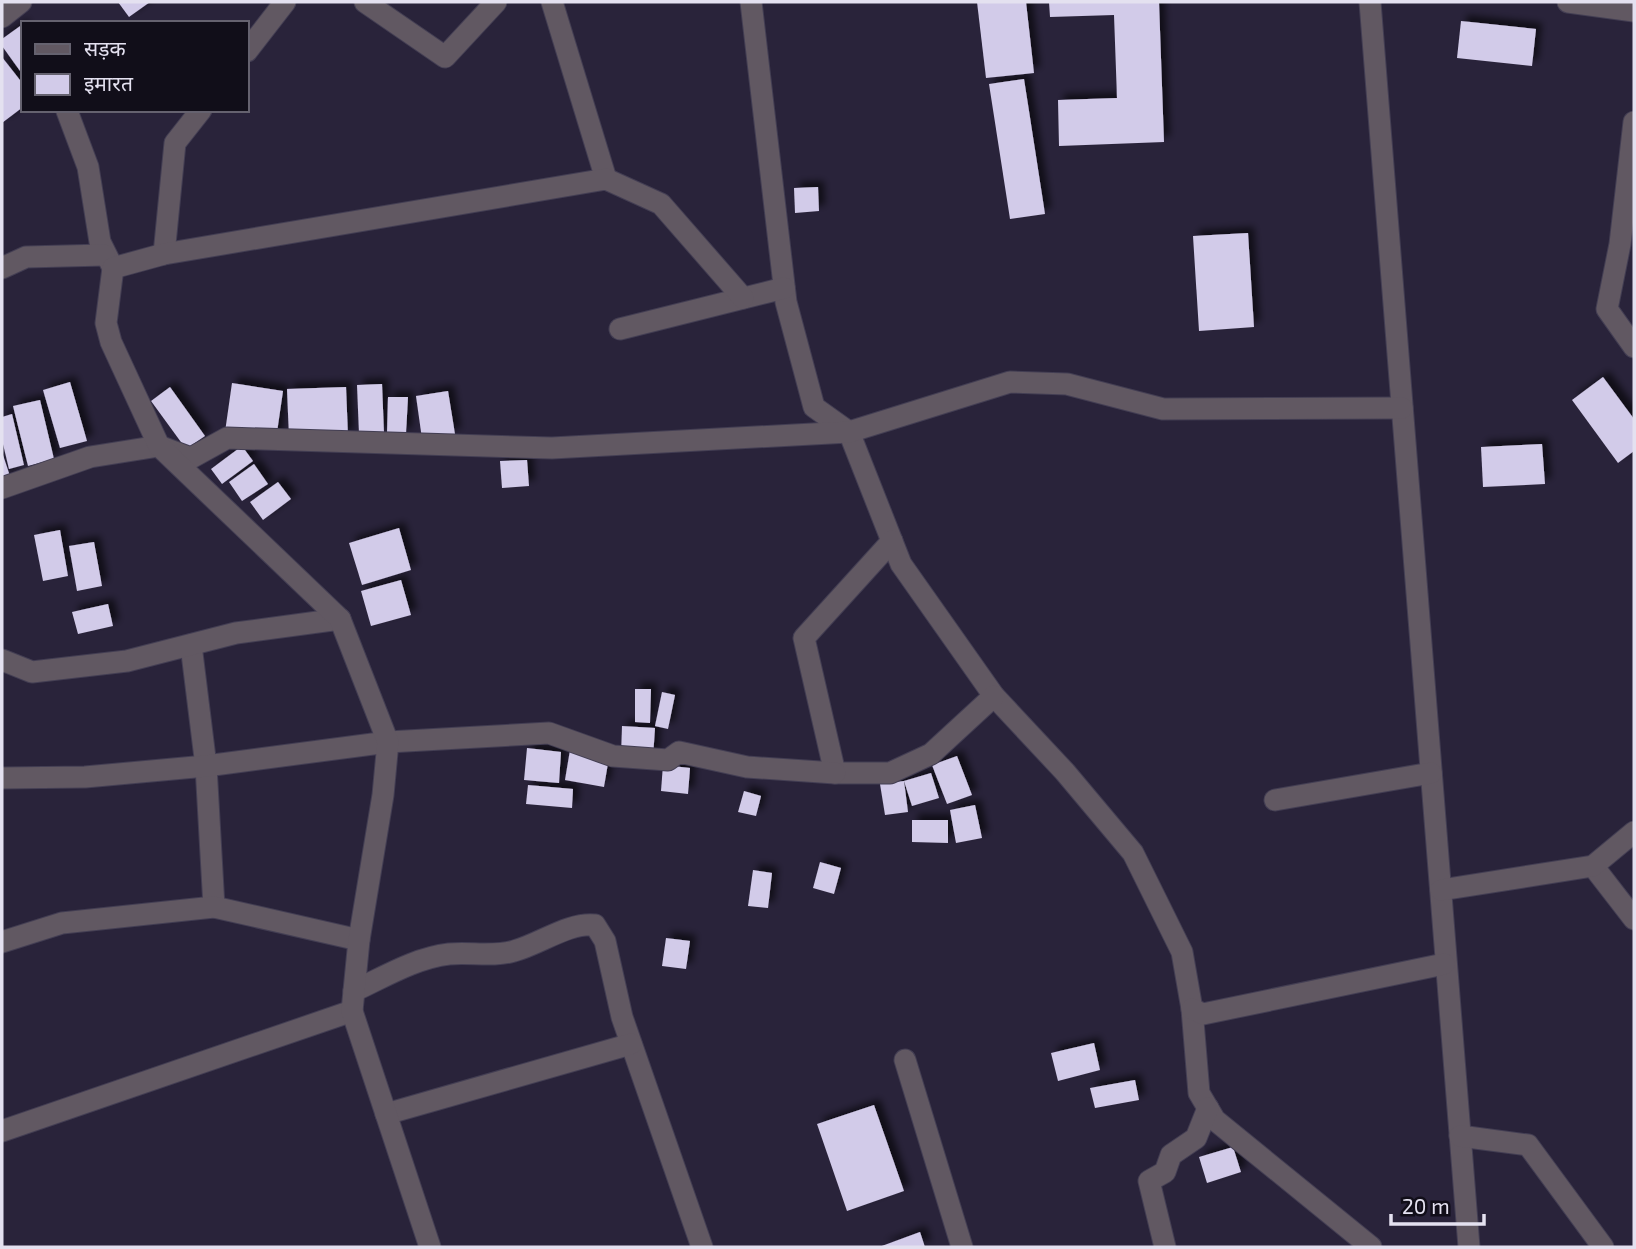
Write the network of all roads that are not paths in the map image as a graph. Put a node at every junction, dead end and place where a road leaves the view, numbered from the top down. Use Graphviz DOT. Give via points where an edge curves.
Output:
graph roads {
  1 [pos="21,2"];
  2 [pos="285,2"];
  3 [pos="365,2"];
  4 [pos="496,2"];
  5 [pos="552,2"];
  6 [pos="751,2"];
  7 [pos="1370,2"];
  8 [pos="1568,2"];
  9 [pos="1634,11"];
  10 [pos="2,17"];
  11 [pos="248,50"];
  12 [pos="67,112"];
  13 [pos="199,112"];
  14 [pos="1634,122"];
  15 [pos="606,179"];
  16 [pos="1627,245"];
  17 [pos="164,254"];
  18 [pos="108,262"];
  19 [pos="2,268"];
  20 [pos="784,288"];
  21 [pos="743,299"];
  22 [pos="620,329"];
  23 [pos="1634,347"];
  24 [pos="1402,408"];
  25 [pos="849,432"];
  26 [pos="159,446"];
  27 [pos="2,488"];
  28 [pos="892,541"];
  29 [pos="340,619"];
  30 [pos="191,645"];
  31 [pos="2,660"];
  32 [pos="994,696"];
  33 [pos="388,742"];
  34 [pos="835,773"];
  35 [pos="1431,773"];
  36 [pos="2,778"];
  37 [pos="207,780"];
  38 [pos="1275,800"];
  39 [pos="1634,832"];
  40 [pos="1592,866"];
  41 [pos="1441,890"];
  42 [pos="214,907"];
  43 [pos="1634,919"];
  44 [pos="359,940"];
  45 [pos="2,943"];
  46 [pos="1444,964"];
  47 [pos="353,1001"];
  48 [pos="1192,1009"];
  49 [pos="631,1044"];
  50 [pos="905,1060"];
  51 [pos="1208,1108"];
  52 [pos="386,1114"];
  53 [pos="2,1131"];
  54 [pos="1460,1136"];
  55 [pos="430,1247"];
  56 [pos="702,1247"];
  57 [pos="962,1247"];
  58 [pos="1165,1247"];
  59 [pos="1371,1247"];
  60 [pos="1467,1247"];
  61 [pos="1603,1247"];
  1 -- 10 [label="street"];
  2 -- 11 [label="street"];
  3 -- 4 [label="street" via="445,57"];
  5 -- 15 [label="street"];
  6 -- 20 [label="street"];
  7 -- 24 [label="street"];
  8 -- 9 [label="street"];
  12 -- 18 [label="street" via="88,167"];
  13 -- 17 [label="street" via="175,143"];
  14 -- 16 [label="street"];
  15 -- 17 [label="street"];
  15 -- 21 [label="street" via="661,204"];
  16 -- 23 [label="street" via="1607,309"];
  17 -- 18 [label="street"];
  18 -- 19 [label="street" via="26,257"];
  18 -- 26 [label="street" via="108,332"];
  20 -- 21 [label="street"];
  20 -- 25 [label="street" via="814,407"];
  21 -- 22 [label="street"];
  24 -- 25 [label="street" via="1163,409 1067,384 1010,383"];
  24 -- 35 [label="street"];
  25 -- 26 [label="street" via="552,448 227,438 191,458"];
  25 -- 28 [label="street"];
  26 -- 27 [label="street" via="90,457"];
  26 -- 29 [label="street"];
  28 -- 32 [label="street" via="901,564"];
  28 -- 34 [label="street" via="804,638"];
  29 -- 30 [label="street" via="236,633"];
  29 -- 33 [label="street"];
  30 -- 31 [label="street" via="127,661 32,671"];
  30 -- 37 [label="street"];
  32 -- 34 [label="street" via="932,754 890,773"];
  32 -- 48 [label="street" via="1133,853 1182,952"];
  33 -- 34 [label="street" via="549,733 613,756 668,760 679,752 747,767"];
  33 -- 37 [label="street"];
  33 -- 44 [label="street"];
  35 -- 38 [label="street"];
  35 -- 41 [label="street"];
  36 -- 37 [label="street"];
  37 -- 42 [label="street"];
  39 -- 40 [label="street"];
  40 -- 41 [label="street"];
  40 -- 43 [label="street"];
  41 -- 46 [label="street"];
  42 -- 44 [label="street"];
  42 -- 45 [label="street" via="62,923"];
  44 -- 47 [label="street"];
  46 -- 48 [label="street" via="1202,1014"];
  46 -- 54 [label="street"];
  47 -- 49 [label="street" via="422,960 509,952 581,923 595,925 606,941"];
  47 -- 52 [label="street"];
  47 -- 53 [label="street"];
  48 -- 51 [label="street" via="1199,1093"];
  49 -- 52 [label="street"];
  49 -- 56 [label="street"];
  50 -- 57 [label="street"];
  51 -- 58 [label="street" via="1196,1138 1171,1156 1166,1171 1149,1181"];
  51 -- 59 [label="street" via="1215,1120"];
  52 -- 55 [label="street"];
  54 -- 60 [label="street"];
  54 -- 61 [label="street" via="1528,1145"];
}
